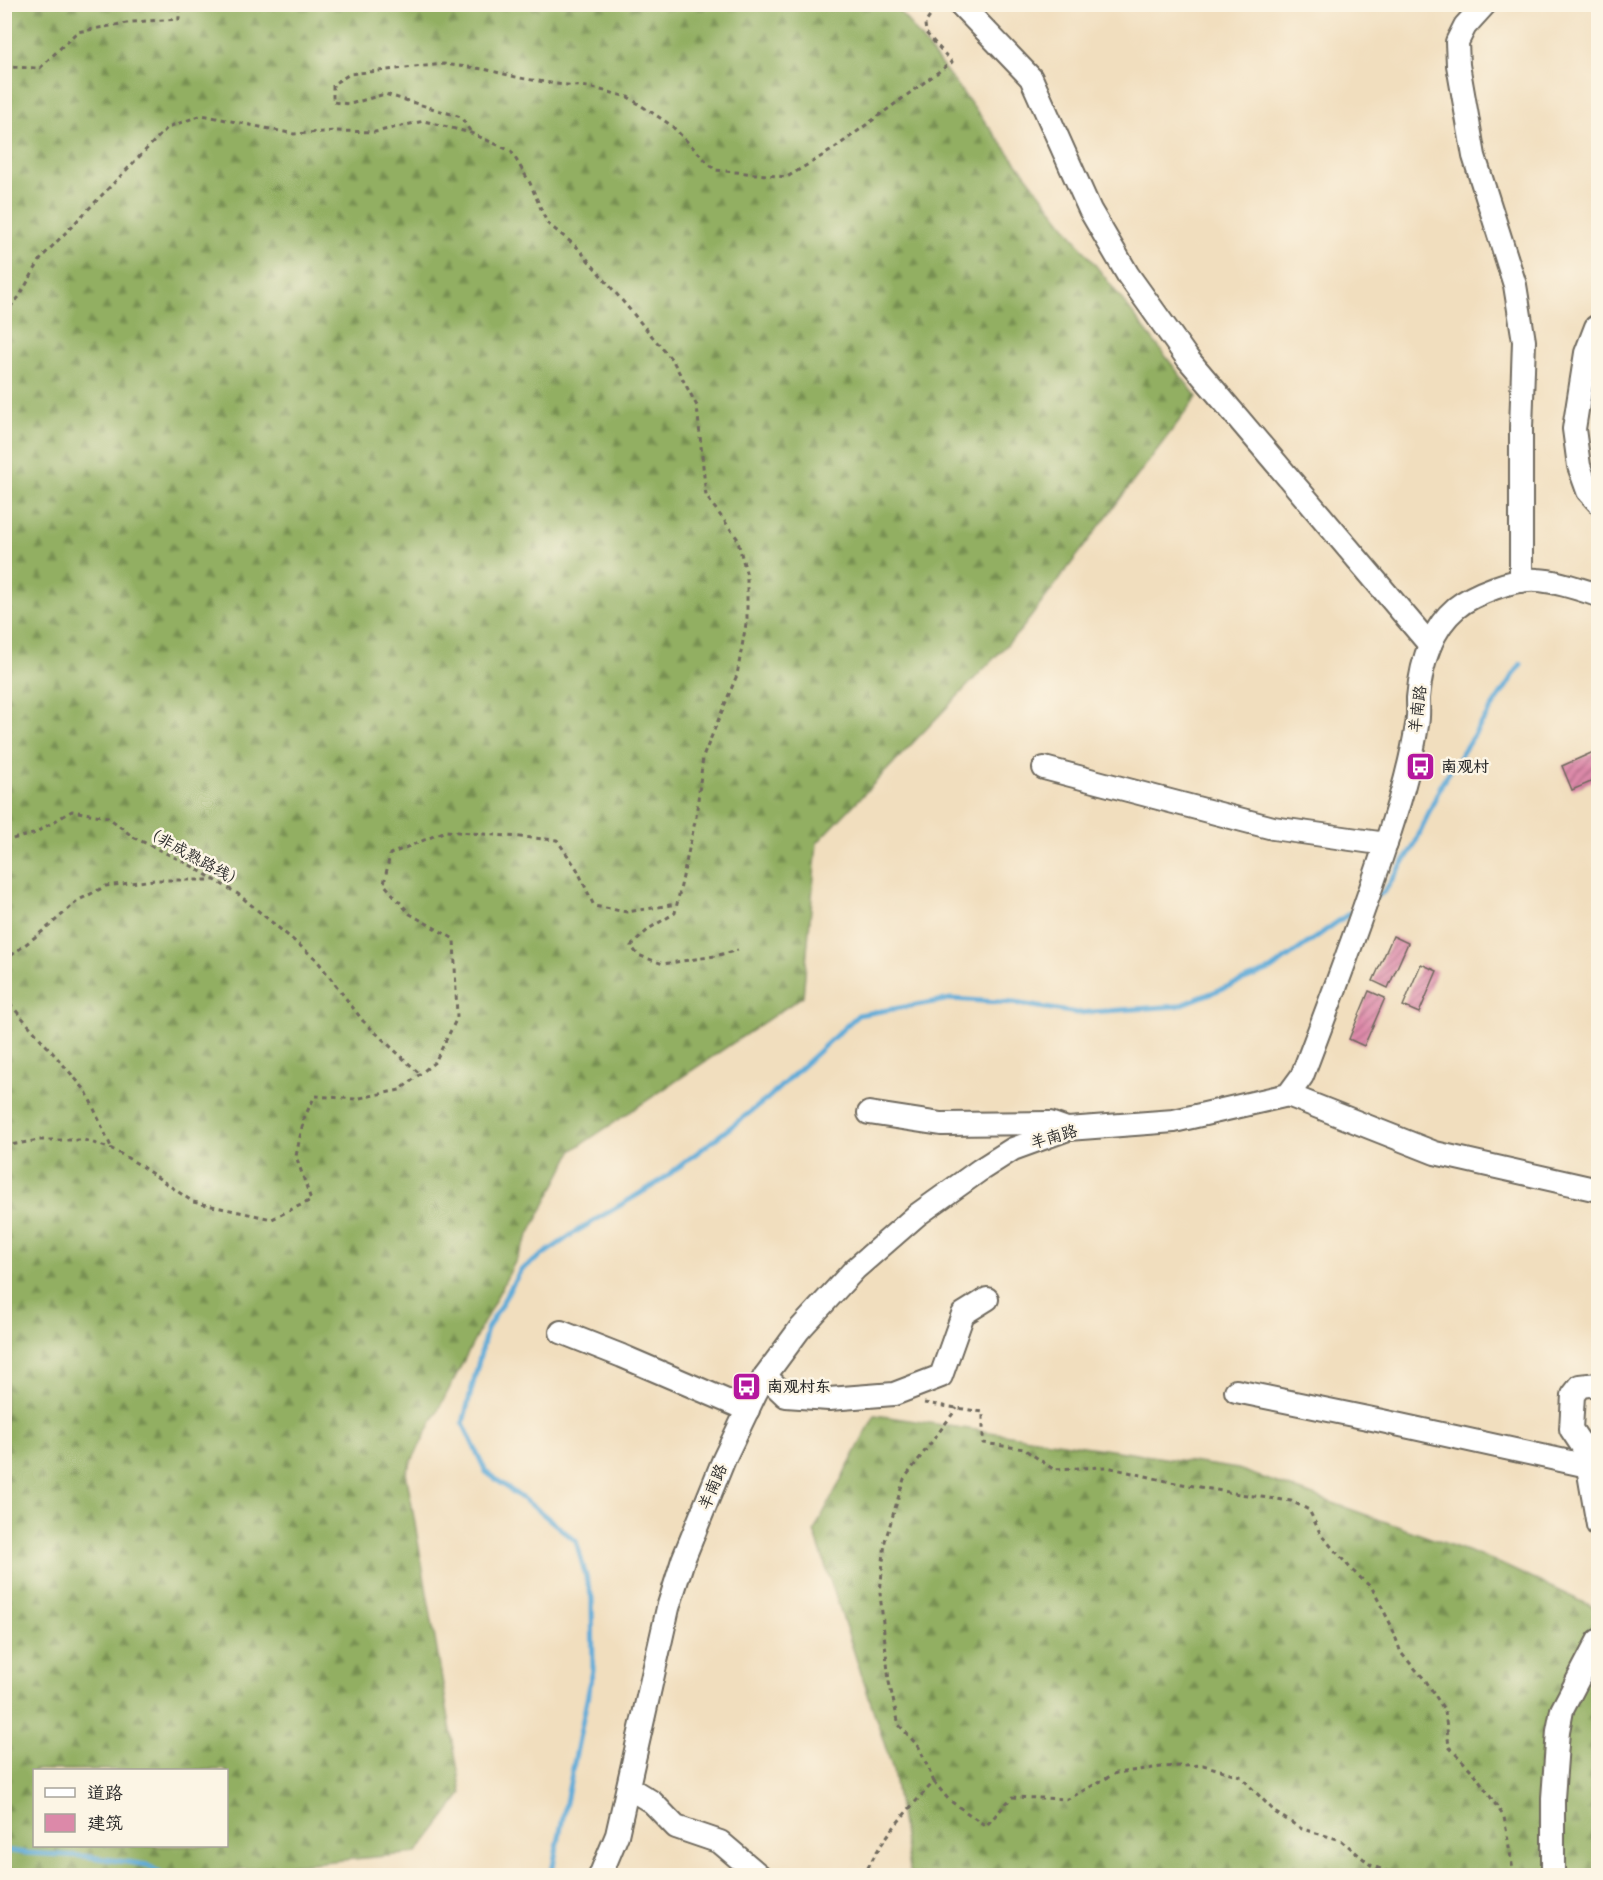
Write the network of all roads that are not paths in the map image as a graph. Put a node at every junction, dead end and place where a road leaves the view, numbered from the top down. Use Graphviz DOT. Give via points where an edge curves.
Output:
graph roads {
  1 [pos="960,4"];
  2 [pos="1485,4"];
  3 [pos="1599,326"];
  4 [pos="1599,502"];
  5 [pos="1521,581"];
  6 [pos="1599,595"];
  7 [pos="1430,645"];
  8 [pos="1044,768"];
  9 [pos="1386,844"];
  10 [pos="1288,1095"];
  11 [pos="869,1113"];
  12 [pos="1068,1129"];
  13 [pos="1599,1190"];
  14 [pos="987,1299"];
  15 [pos="561,1332"];
  16 [pos="765,1376"];
  17 [pos="1599,1384"];
  18 [pos="1236,1391"];
  19 [pos="748,1410"];
  20 [pos="1593,1473"];
  21 [pos="1599,1525"];
  22 [pos="1599,1641"];
  23 [pos="629,1788"];
  24 [pos="600,1875"];
  25 [pos="760,1875"];
  26 [pos="1553,1875"];
  1 -- 7 [label="street" via="1031,78 1090,210 1128,275 1188,359"];
  2 -- 5 [label="street" via="1465,26 1457,42 1458,65 1474,156 1515,285 1524,341"];
  3 -- 4 [label="street" via="1586,353 1574,429 1579,466 1588,490"];
  5 -- 6 [label="street, 羊南路" via="1535,579"];
  5 -- 7 [label="street, 羊南路" via="1483,591 1456,608 1435,632"];
  7 -- 9 [label="street, 羊南路" via="1409,766"];
  8 -- 9 [label="street" via="1273,828"];
  9 -- 10 [label="street, 羊南路" via="1302,1076"];
  10 -- 12 [label="street, 羊南路" via="1174,1120"];
  10 -- 13 [label="street" via="1435,1153"];
  11 -- 12 [label="street" via="941,1124 1050,1123"];
  12 -- 16 [label="street, 羊南路" via="1013,1149 917,1215 855,1269 799,1330"];
  14 -- 16 [label="street" via="963,1314 941,1376 894,1394 829,1399 786,1396"];
  15 -- 19 [label="street"];
  16 -- 19 [label="street, 羊南路"];
  17 -- 20 [label="street" via="1580,1386 1573,1395 1571,1429"];
  18 -- 20 [label="street" via="1404,1426"];
  19 -- 23 [label="street, 羊南路" via="682,1560"];
  20 -- 21 [label="street"];
  22 -- 26 [label="street" via="1562,1710 1553,1798"];
  23 -- 24 [label="street, 羊南路" via="617,1835"];
  23 -- 25 [label="street" via="652,1803 676,1827 720,1842"];
}
